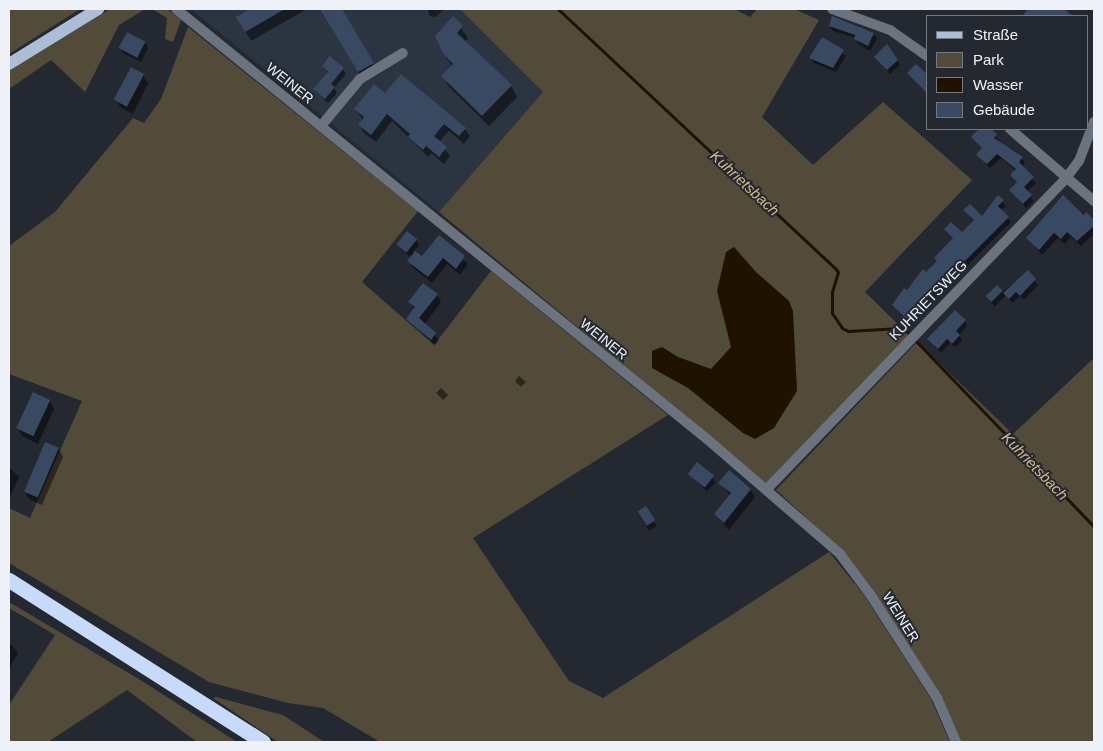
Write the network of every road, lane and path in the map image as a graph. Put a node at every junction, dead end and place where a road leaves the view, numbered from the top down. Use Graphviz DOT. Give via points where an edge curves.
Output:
graph roads {
  1 [pos="98,9"];
  2 [pos="176,9"];
  3 [pos="832,9"];
  4 [pos="403,53"];
  5 [pos="926,55"];
  6 [pos="9,64"];
  7 [pos="1094,122"];
  8 [pos="321,126"];
  9 [pos="1011,130"];
  10 [pos="1066,178"];
  11 [pos="1094,202"];
  12 [pos="767,489"];
  13 [pos="9,580"];
  14 [pos="263,742"];
  15 [pos="956,742"];
  1 -- 6 [label="main road"];
  2 -- 8 [label="street, WEINER"];
  3 -- 5 [label="street" via="890,30"];
  4 -- 8 [label="street" via="360,79"];
  7 -- 10 [label="street, KUHRIETSWEG" via="1079,161"];
  8 -- 12 [label="street, WEINER"];
  9 -- 10 [label="street"];
  10 -- 11 [label="street"];
  10 -- 12 [label="street, KUHRIETSWEG"];
  12 -- 15 [label="street, WEINER" via="840,554 864,586 936,698"];
  13 -- 14 [label="highway"];
}
